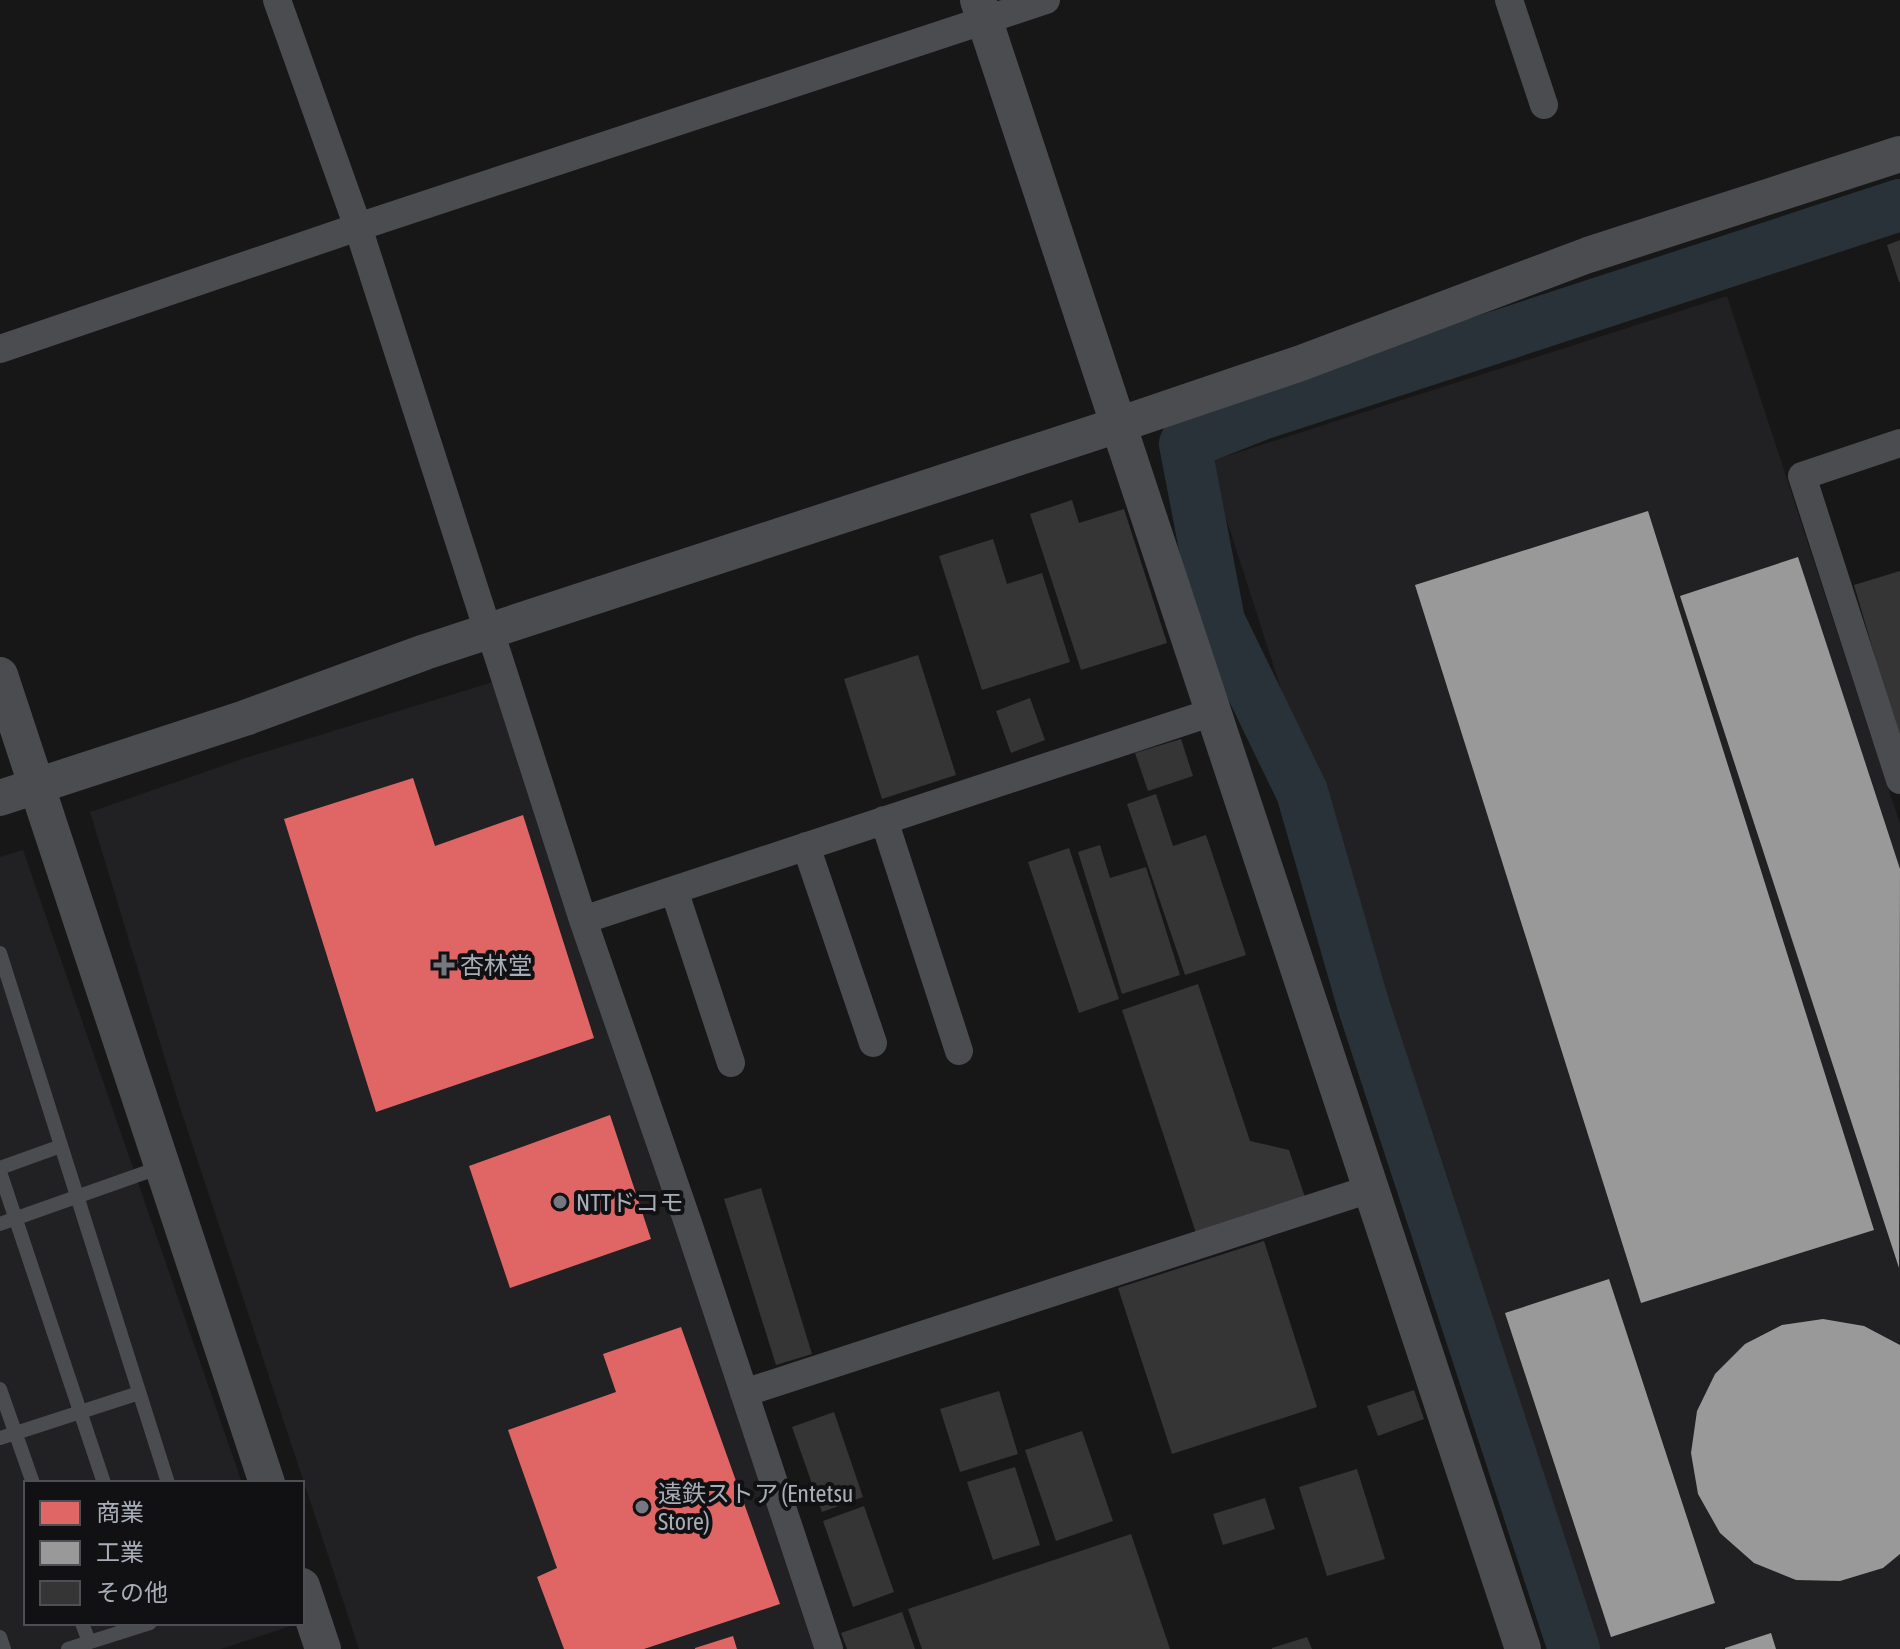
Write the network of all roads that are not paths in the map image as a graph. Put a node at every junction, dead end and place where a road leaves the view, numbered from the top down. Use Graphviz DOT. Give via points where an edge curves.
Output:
graph roads {
  1 [pos="277,0"];
  2 [pos="1046,0"];
  3 [pos="1509,0"];
  4 [pos="981,10"];
  5 [pos="1544,105"];
  6 [pos="1900,154"];
  7 [pos="358,227"];
  8 [pos="0,349"];
  9 [pos="1118,425"];
  10 [pos="1900,443"];
  11 [pos="494,644"];
  12 [pos="0,675"];
  13 [pos="1213,712"];
  14 [pos="1900,780"];
  15 [pos="37,787"];
  16 [pos="0,798"];
  17 [pos="884,820"];
  18 [pos="806,846"];
  19 [pos="674,890"];
  20 [pos="583,920"];
  21 [pos="0,953"];
  22 [pos="873,1043"];
  23 [pos="959,1051"];
  24 [pos="731,1063"];
  25 [pos="61,1146"];
  26 [pos="161,1167"];
  27 [pos="0,1170"];
  28 [pos="1370,1189"];
  29 [pos="76,1197"];
  30 [pos="17,1218"];
  31 [pos="0,1224"];
  32 [pos="0,1389"];
  33 [pos="139,1393"];
  34 [pos="744,1393"];
  35 [pos="80,1411"];
  36 [pos="16,1434"];
  37 [pos="0,1438"];
  38 [pos="32,1481"];
  39 [pos="103,1481"];
  40 [pos="167,1481"];
  41 [pos="266,1481"];
  42 [pos="304,1592"];
  43 [pos="83,1625"];
  44 [pos="144,1625"];
  45 [pos="0,1637"];
  46 [pos="89,1642"];
  47 [pos="4,1649"];
  48 [pos="68,1649"];
  49 [pos="323,1649"];
  50 [pos="829,1649"];
  51 [pos="1523,1649"];
  1 -- 7 [label="street"];
  2 -- 4 [label="street"];
  3 -- 5 [label="street"];
  4 -- 7 [label="street"];
  4 -- 9 [label="street"];
  6 -- 9 [label="street" via="1588,255"];
  7 -- 8 [label="street"];
  7 -- 11 [label="street"];
  9 -- 11 [label="street"];
  9 -- 13 [label="street"];
  10 -- 14 [label="street" via="1802,476"];
  11 -- 15 [label="street" via="271,709"];
  11 -- 20 [label="street"];
  12 -- 15 [label="street"];
  13 -- 17 [label="street"];
  13 -- 28 [label="street"];
  15 -- 16 [label="street"];
  15 -- 26 [label="street"];
  17 -- 18 [label="street"];
  17 -- 23 [label="street"];
  18 -- 19 [label="street"];
  18 -- 22 [label="street"];
  19 -- 20 [label="street"];
  19 -- 24 [label="street"];
  20 -- 34 [label="street"];
  21 -- 25 [label="lane"];
  25 -- 27 [label="lane"];
  25 -- 29 [label="lane"];
  26 -- 29 [label="lane"];
  26 -- 41 [label="street"];
  27 -- 30 [label="lane"];
  28 -- 34 [label="street"];
  28 -- 51 [label="street"];
  29 -- 30 [label="lane"];
  29 -- 33 [label="lane"];
  30 -- 31 [label="lane"];
  30 -- 35 [label="lane"];
  32 -- 36 [label="lane"];
  33 -- 35 [label="lane"];
  33 -- 40 [label="lane"];
  34 -- 50 [label="street"];
  35 -- 36 [label="lane"];
  35 -- 39 [label="lane"];
  36 -- 37 [label="lane"];
  36 -- 38 [label="lane"];
  42 -- 49 [label="street"];
  43 -- 46 [label="lane"];
  44 -- 46 [label="lane"];
  45 -- 47 [label="lane"];
  46 -- 48 [label="lane"];
}
